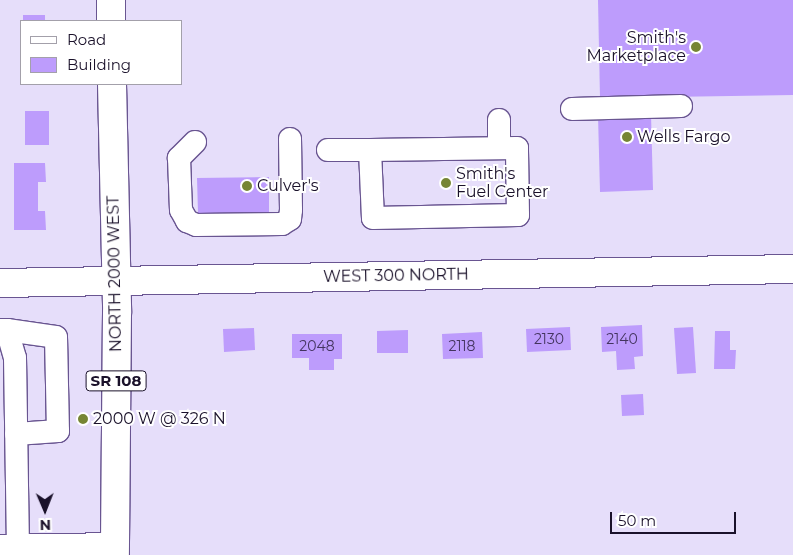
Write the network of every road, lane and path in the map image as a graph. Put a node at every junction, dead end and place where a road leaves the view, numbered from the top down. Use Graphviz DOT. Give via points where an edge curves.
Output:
graph roads {
  1 [pos="110,0"];
  2 [pos="111,20"];
  3 [pos="112,85"];
  4 [pos="681,106"];
  5 [pos="572,109"];
  6 [pos="499,120"];
  7 [pos="290,139"];
  8 [pos="196,142"];
  9 [pos="499,148"];
  10 [pos="328,150"];
  11 [pos="370,150"];
  12 [pos="793,269"];
  13 [pos="115,281"];
  14 [pos="0,283"];
  15 [pos="3,330"];
  16 [pos="16,434"];
  17 [pos="9,546"];
  18 [pos="115,550"];
  1 -- 2 [label="main road"];
  3 -- 13 [label="main road, NORTH 2000 WEST / SR 108"];
  4 -- 5 [label="street"];
  6 -- 9 [label="street"];
  7 -- 8 [label="street" via="291,210 290,219 282,224 196,225 187,221 181,210 179,158"];
  9 -- 11 [label="street"];
  9 -- 11 [label="street" via="518,148 518,215 373,218"];
  10 -- 11 [label="street"];
  12 -- 13 [label="main road, WEST 300 NORTH"];
  13 -- 14 [label="main road, WEST 300 NORTH"];
  13 -- 18 [label="main road, NORTH 2000 WEST / SR 108"];
  15 -- 16 [label="street" via="15,358"];
  15 -- 16 [label="street" via="56,337 58,431"];
  16 -- 17 [label="street"];
  17 -- 18 [label="street"];
}
